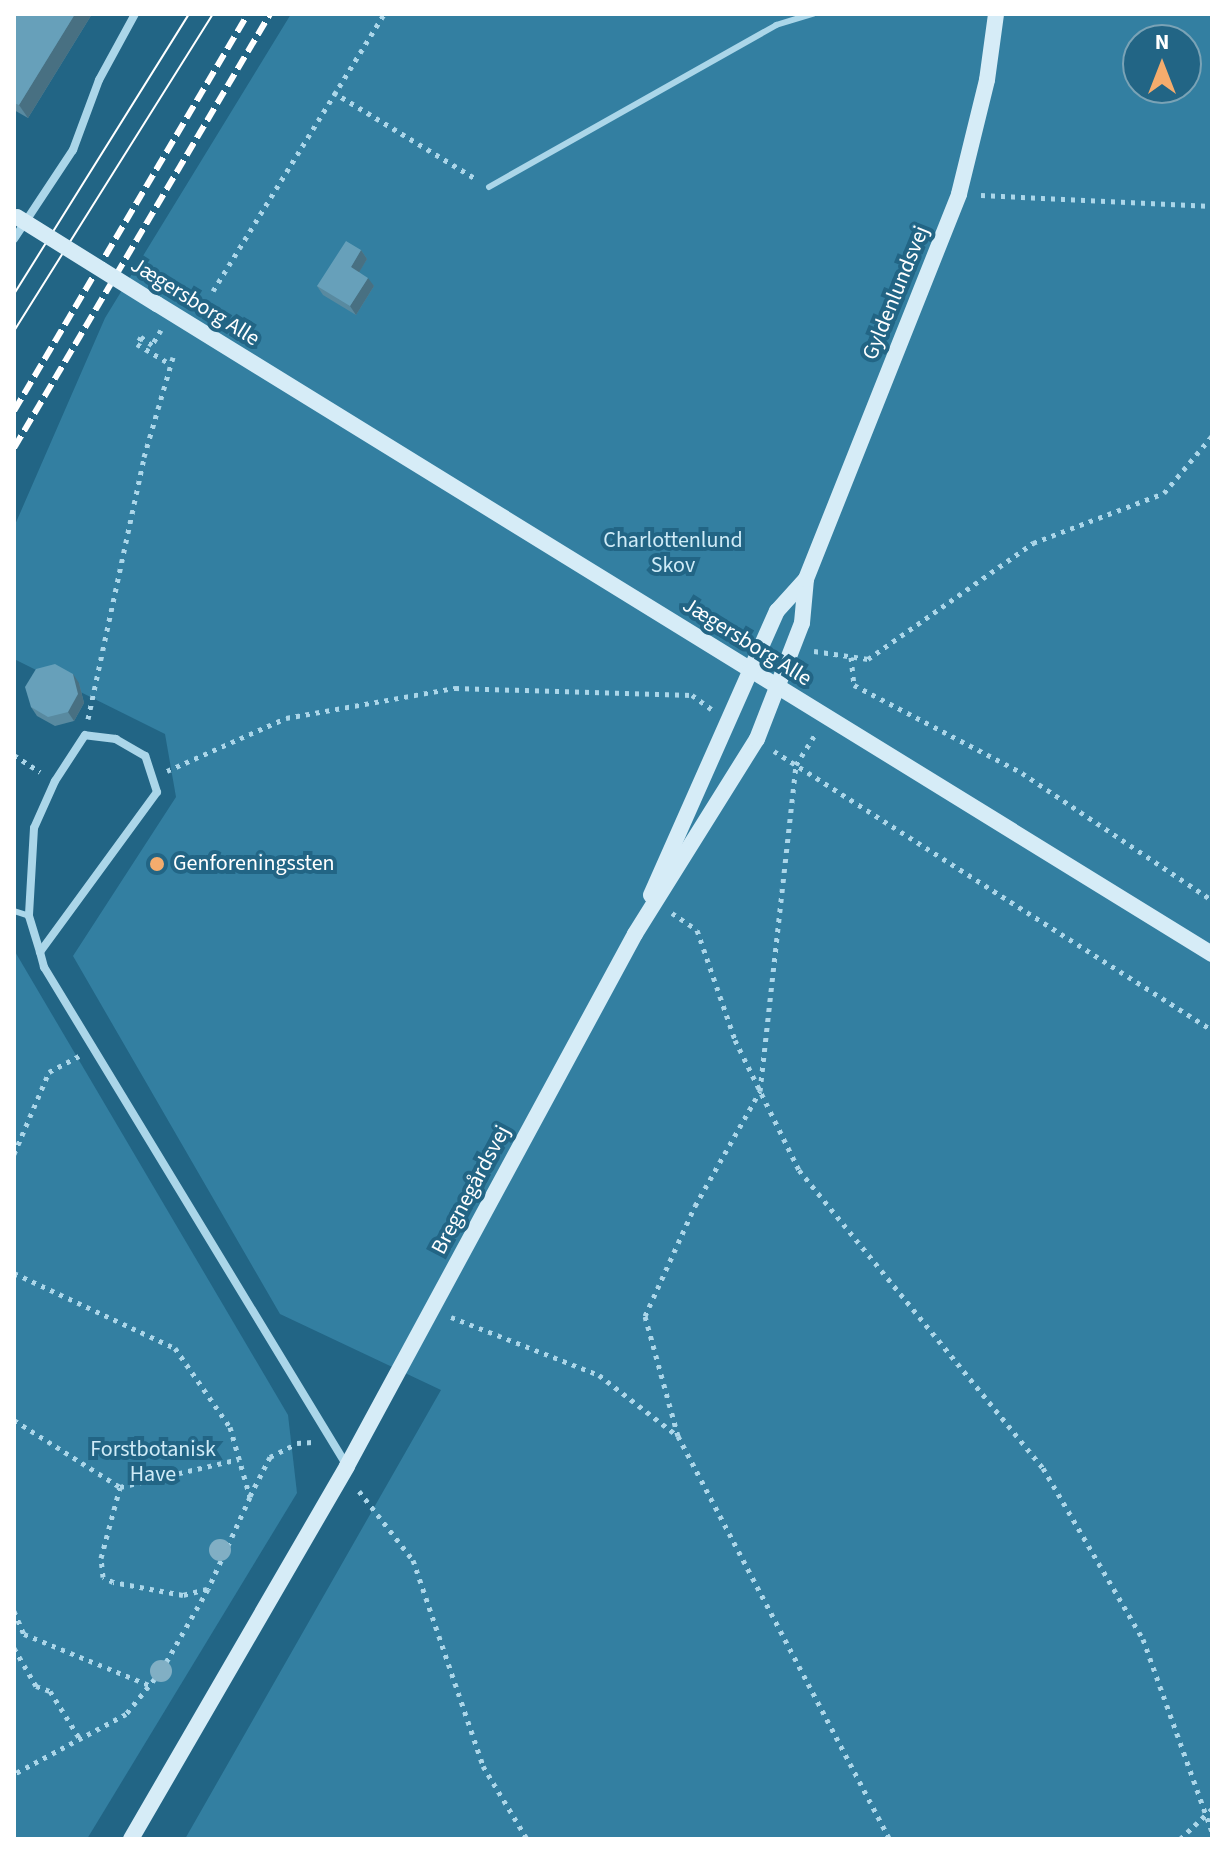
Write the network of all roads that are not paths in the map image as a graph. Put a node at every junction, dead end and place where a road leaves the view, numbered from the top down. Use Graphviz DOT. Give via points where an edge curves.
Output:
graph roads {
  1 [pos="135,14"];
  2 [pos="813,14"];
  3 [pos="996,14"];
  4 [pos="489,187"];
  5 [pos="16,216"];
  6 [pos="14,239"];
  7 [pos="806,579"];
  8 [pos="749,669"];
  9 [pos="777,686"];
  10 [pos="14,911"];
  11 [pos="29,916"];
  12 [pos="635,934"];
  13 [pos="40,952"];
  14 [pos="1212,954"];
  15 [pos="347,1466"];
  16 [pos="131,1839"];
  1 -- 6 [label="street" via="99,80 73,150"];
  2 -- 4 [label="lane" via="776,25"];
  3 -- 7 [label="street, Gyldenlundsvej" via="987,80 959,194"];
  5 -- 8 [label="street, Jægersborg Alle, bridge"];
  7 -- 8 [label="street, Gyldenlundsvej" via="777,611"];
  7 -- 9 [label="street, Gyldenlundsvej" via="796,638"];
  8 -- 9 [label="street, Jægersborg Alle"];
  8 -- 12 [label="street, Bregnegårdsvej"];
  9 -- 12 [label="street, Bregnegårdsvej" via="757,739"];
  9 -- 14 [label="street, Jægersborg Alle"];
  10 -- 11 [label="lane"];
  11 -- 13 [label="street"];
  11 -- 13 [label="street" via="34,828 55,781 85,735 116,739 145,756 157,792"];
  12 -- 15 [label="street, Bregnegårdsvej"];
  13 -- 15 [label="street" via="91,1050"];
  15 -- 16 [label="street, Bregnegårdsvej"];
}
